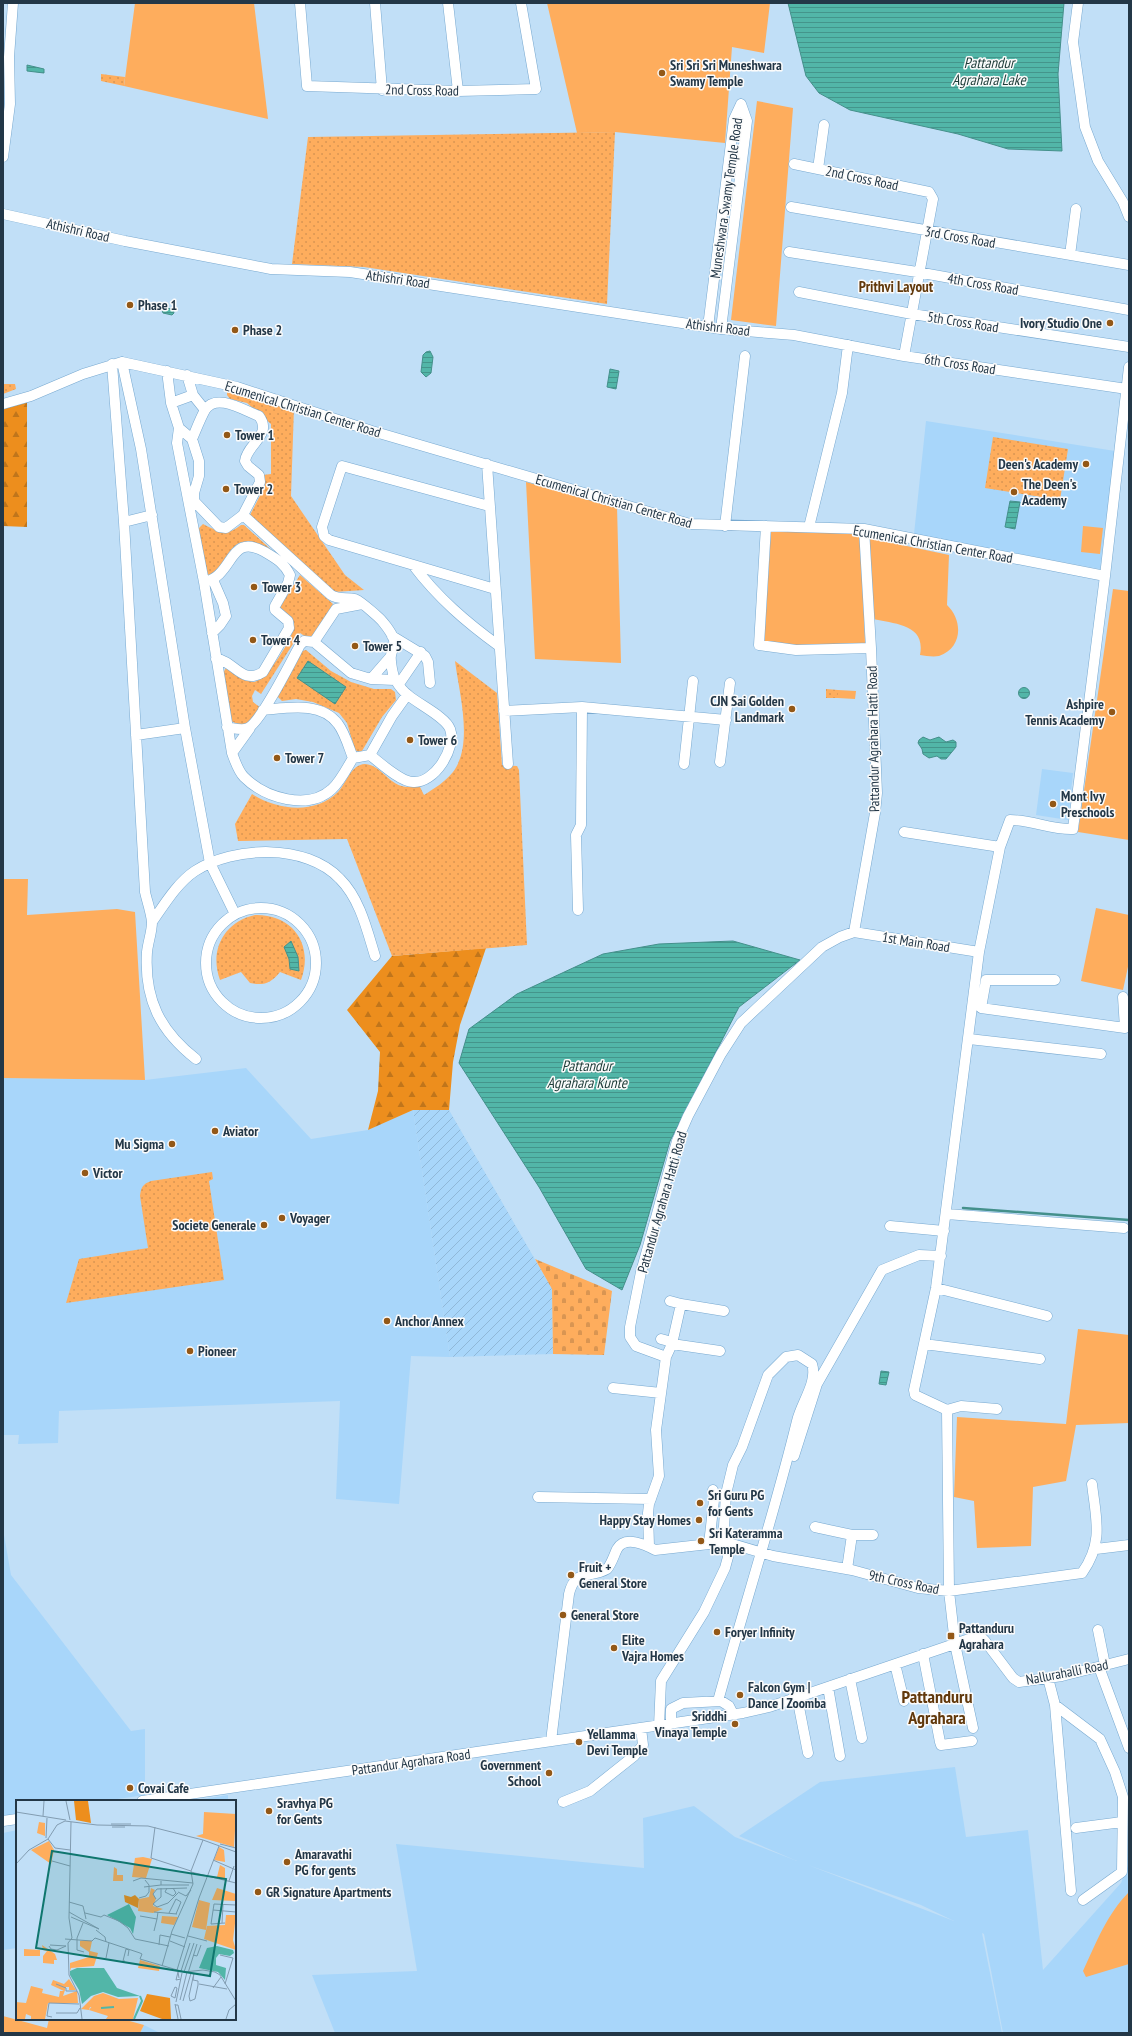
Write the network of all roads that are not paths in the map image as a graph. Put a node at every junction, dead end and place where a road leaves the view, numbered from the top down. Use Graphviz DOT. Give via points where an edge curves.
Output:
graph roads {
  1 [pos="13,3"];
  2 [pos="300,3"];
  3 [pos="376,3"];
  4 [pos="448,3"];
  5 [pos="521,3"];
  6 [pos="1078,3"];
  7 [pos="382,90"];
  8 [pos="458,91"];
  9 [pos="824,125"];
  10 [pos="3,157"];
  11 [pos="794,164"];
  12 [pos="818,169"];
  13 [pos="791,207"];
  14 [pos="1076,209"];
  15 [pos="3,214"];
  16 [pos="1129,217"];
  17 [pos="927,231"];
  18 [pos="789,252"];
  19 [pos="1070,255"];
  20 [pos="1129,265"];
  21 [pos="920,273"];
  22 [pos="799,292"];
  23 [pos="1129,310"];
  24 [pos="912,314"];
  25 [pos="708,327"];
  26 [pos="721,329"];
  27 [pos="794,335"];
  28 [pos="848,345"];
  29 [pos="1129,347"];
  30 [pos="745,356"];
  31 [pos="904,356"];
  32 [pos="117,363"];
  33 [pos="1129,367"];
  34 [pos="167,371"];
  35 [pos="187,375"];
  36 [pos="1127,389"];
  37 [pos="193,395"];
  38 [pos="171,403"];
  39 [pos="3,404"];
  40 [pos="205,410"];
  41 [pos="179,428"];
  42 [pos="192,439"];
  43 [pos="486,464"];
  44 [pos="489,506"];
  45 [pos="152,515"];
  46 [pos="243,515"];
  47 [pos="124,522"];
  48 [pos="725,526"];
  49 [pos="766,526"];
  50 [pos="809,527"];
  51 [pos="864,529"];
  52 [pos="298,565"];
  53 [pos="413,565"];
  54 [pos="290,575"];
  55 [pos="1105,576"];
  56 [pos="209,581"];
  57 [pos="495,589"];
  58 [pos="362,604"];
  59 [pos="212,633"];
  60 [pos="392,636"];
  61 [pos="314,642"];
  62 [pos="499,646"];
  63 [pos="871,648"];
  64 [pos="421,652"];
  65 [pos="390,656"];
  66 [pos="216,659"];
  67 [pos="371,680"];
  68 [pos="693,681"];
  69 [pos="397,682"];
  70 [pos="430,683"];
  71 [pos="730,683"];
  72 [pos="407,695"];
  73 [pos="582,707"];
  74 [pos="263,710"];
  75 [pos="504,711"];
  76 [pos="689,716"];
  77 [pos="726,720"];
  78 [pos="227,727"];
  79 [pos="185,728"];
  80 [pos="250,728"];
  81 [pos="136,735"];
  82 [pos="232,752"];
  83 [pos="370,755"];
  84 [pos="353,758"];
  85 [pos="720,762"];
  86 [pos="508,764"];
  87 [pos="684,764"];
  88 [pos="904,832"];
  89 [pos="1000,848"];
  90 [pos="210,863"];
  91 [pos="578,910"];
  92 [pos="235,914"];
  93 [pos="152,922"];
  94 [pos="854,932"];
  95 [pos="979,952"];
  96 [pos="374,956"];
  97 [pos="1055,980"];
  98 [pos="979,993"];
  99 [pos="1123,997"];
  100 [pos="969,1039"];
  101 [pos="1101,1054"];
  102 [pos="196,1059"];
  103 [pos="947,1214"];
  104 [pos="890,1226"];
  105 [pos="1124,1228"];
  106 [pos="944,1231"];
  107 [pos="941,1256"];
  108 [pos="936,1288"];
  109 [pos="670,1301"];
  110 [pos="681,1304"];
  111 [pos="724,1311"];
  112 [pos="1047,1316"];
  113 [pos="661,1339"];
  114 [pos="672,1343"];
  115 [pos="924,1344"];
  116 [pos="720,1351"];
  117 [pos="666,1357"];
  118 [pos="1040,1359"];
  119 [pos="613,1388"];
  120 [pos="661,1394"];
  121 [pos="997,1408"];
  122 [pos="947,1410"];
  123 [pos="787,1481"];
  124 [pos="1092,1484"];
  125 [pos="712,1490"];
  126 [pos="538,1496"];
  127 [pos="651,1499"];
  128 [pos="815,1528"];
  129 [pos="852,1535"];
  130 [pos="873,1535"];
  131 [pos="727,1542"];
  132 [pos="709,1544"];
  133 [pos="1129,1545"];
  134 [pos="649,1546"];
  135 [pos="1096,1549"];
  136 [pos="761,1552"];
  137 [pos="847,1569"];
  138 [pos="949,1592"];
  139 [pos="1098,1630"];
  140 [pos="955,1644"];
  141 [pos="923,1654"];
  142 [pos="1129,1658"];
  143 [pos="895,1664"];
  144 [pos="1102,1666"];
  145 [pos="1048,1678"];
  146 [pos="850,1679"];
  147 [pos="828,1687"];
  148 [pos="797,1697"];
  149 [pos="718,1701"];
  150 [pos="904,1701"];
  151 [pos="1055,1705"];
  152 [pos="733,1714"];
  153 [pos="671,1724"];
  154 [pos="659,1726"];
  155 [pos="641,1728"];
  156 [pos="973,1728"];
  157 [pos="862,1738"];
  158 [pos="551,1741"];
  159 [pos="972,1741"];
  160 [pos="1129,1748"];
  161 [pos="808,1754"];
  162 [pos="840,1756"];
  163 [pos="149,1800"];
  164 [pos="562,1802"];
  165 [pos="16,1819"];
  166 [pos="3,1821"];
  167 [pos="1122,1822"];
  168 [pos="1076,1828"];
  169 [pos="1071,1891"];
  170 [pos="1083,1900"];
  1 -- 10 [label="street" via="9,57 10,104"];
  2 -- 7 [label="street, 2nd Cross Road" via="307,86"];
  3 -- 7 [label="street"];
  4 -- 8 [label="street"];
  5 -- 8 [label="street, 2nd Cross Road" via="536,89"];
  6 -- 16 [label="street" via="1073,42 1085,127 1098,160"];
  7 -- 8 [label="street, 2nd Cross Road"];
  9 -- 12 [label="street"];
  11 -- 12 [label="street, 2nd Cross Road"];
  12 -- 17 [label="street, 2nd Cross Road" via="929,192 933,199"];
  13 -- 17 [label="street, 3rd Cross Road"];
  14 -- 19 [label="street"];
  15 -- 25 [label="street, Athishri Road" via="125,241 270,268 350,272"];
  17 -- 19 [label="street, 3rd Cross Road"];
  17 -- 21 [label="street"];
  18 -- 21 [label="street, 4th Cross Road"];
  19 -- 20 [label="street, 3rd Cross Road"];
  21 -- 23 [label="street, 4th Cross Road"];
  21 -- 24 [label="street"];
  22 -- 24 [label="street, 5th Cross Road"];
  24 -- 29 [label="street, 5th Cross Road"];
  24 -- 31 [label="street"];
  25 -- 26 [label="street, Athishri Road"];
  25 -- 26 [label="street, Muneshwara Swamy Temple Road" via="734,119 741,104 747,121"];
  26 -- 27 [label="street, Athishri Road"];
  27 -- 28 [label="street, 6th Cross Road"];
  28 -- 31 [label="street, 6th Cross Road"];
  28 -- 50 [label="street" via="842,393"];
  30 -- 48 [label="street"];
  31 -- 36 [label="street, 6th Cross Road"];
  32 -- 34 [label="street, Ecumenical Christian Center Road"];
  32 -- 39 [label="street, Ecumenical Christian Center Road"];
  32 -- 45 [label="street" via="141,449"];
  32 -- 47 [label="street"];
  33 -- 36 [label="street"];
  34 -- 35 [label="street, Ecumenical Christian Center Road"];
  34 -- 38 [label="street"];
  35 -- 37 [label="street"];
  35 -- 43 [label="street, Ecumenical Christian Center Road" via="237,387 372,431"];
  36 -- 55 [label="street"];
  37 -- 38 [label="street"];
  37 -- 40 [label="street"];
  38 -- 41 [label="street"];
  40 -- 42 [label="street"];
  40 -- 46 [label="street" via="214,403 226,403 259,416 262,421 264,431 245,461 259,475 260,482"];
  41 -- 42 [label="street"];
  41 -- 56 [label="street" via="177,443"];
  42 -- 46 [label="street" via="199,461 199,476 194,497 196,504 222,528 230,526"];
  43 -- 44 [label="street"];
  43 -- 48 [label="street, Ecumenical Christian Center Road" via="690,524"];
  44 -- 53 [label="street" via="342,466 322,527 324,536 329,540"];
  44 -- 57 [label="street"];
  45 -- 47 [label="street"];
  45 -- 79 [label="street"];
  46 -- 52 [label="street"];
  47 -- 81 [label="street"];
  48 -- 49 [label="street, Ecumenical Christian Center Road"];
  49 -- 50 [label="street, Ecumenical Christian Center Road"];
  49 -- 63 [label="street" via="759,645 796,650"];
  50 -- 51 [label="street, Ecumenical Christian Center Road"];
  51 -- 55 [label="street, Ecumenical Christian Center Road"];
  51 -- 63 [label="street, Pattandur Agrahara Hatti Road"];
  52 -- 54 [label="street"];
  52 -- 58 [label="street" via="331,595 355,599"];
  53 -- 57 [label="street"];
  53 -- 62 [label="street" via="428,586 458,616"];
  54 -- 56 [label="street" via="281,561 248,546 238,549 219,576"];
  54 -- 66 [label="street" via="275,606 275,610 288,621 289,628 263,672 250,677"];
  55 -- 89 [label="street" via="1073,829 1010,820"];
  56 -- 59 [label="street"];
  56 -- 59 [label="street" via="226,610 226,616 220,626"];
  57 -- 62 [label="street"];
  58 -- 60 [label="street" via="378,616"];
  58 -- 61 [label="street" via="336,609"];
  59 -- 66 [label="street"];
  60 -- 64 [label="street"];
  60 -- 65 [label="street" via="394,648"];
  61 -- 67 [label="street" via="351,673"];
  61 -- 74 [label="street" via="308,640 300,645"];
  62 -- 75 [label="street"];
  63 -- 94 [label="street, Pattandur Agrahara Hatti Road" via="877,793"];
  64 -- 69 [label="street"];
  64 -- 70 [label="street" via="428,662"];
  65 -- 67 [label="street"];
  65 -- 69 [label="street"];
  66 -- 78 [label="street"];
  67 -- 69 [label="street"];
  68 -- 76 [label="street"];
  69 -- 72 [label="street"];
  71 -- 77 [label="street"];
  72 -- 83 [label="street"];
  72 -- 83 [label="street" via="440,717 450,727 452,739 447,756 439,768 427,778 421,782 413,782 405,780"];
  73 -- 75 [label="street"];
  73 -- 76 [label="street"];
  73 -- 91 [label="street" via="581,825 576,835"];
  74 -- 80 [label="street"];
  74 -- 84 [label="street" via="300,707 323,711 338,724"];
  75 -- 86 [label="street"];
  76 -- 77 [label="street"];
  76 -- 87 [label="street"];
  77 -- 85 [label="street"];
  78 -- 80 [label="street"];
  78 -- 82 [label="street"];
  79 -- 81 [label="street"];
  79 -- 90 [label="street"];
  80 -- 82 [label="street"];
  81 -- 93 [label="street" via="145,892"];
  82 -- 84 [label="street" via="244,777 278,797 300,801 319,797 332,789"];
  83 -- 84 [label="street"];
  88 -- 89 [label="street"];
  89 -- 95 [label="street"];
  90 -- 92 [label="street"];
  90 -- 93 [label="street" via="194,871 181,883"];
  90 -- 96 [label="street" via="227,856 265,852 291,855 320,864 340,878 355,898"];
  92 -- 92 [label="street" via="251,908 284,913 298,922 309,935 316,962 312,985 304,999 291,1010 274,1017 257,1019 239,1015 224,1005 213,991 207,975 211,940 221,925"];
  93 -- 102 [label="street" via="147,952 151,999 160,1020 173,1039"];
  94 -- 95 [label="street, 1st Main Road"];
  94 -- 117 [label="street, Pattandur Agrahara Hatti Road" via="822,947 741,1023 720,1054 676,1141 641,1272 630,1327 630,1337 636,1346"];
  95 -- 98 [label="street"];
  97 -- 98 [label="street" via="986,980"];
  98 -- 99 [label="street" via="981,1008 1125,1028"];
  98 -- 100 [label="street"];
  100 -- 101 [label="street"];
  100 -- 103 [label="street"];
  103 -- 105 [label="street"];
  103 -- 106 [label="street"];
  104 -- 106 [label="street"];
  106 -- 107 [label="street"];
  107 -- 108 [label="street"];
  107 -- 123 [label="street" via="919,1256 882,1270 817,1384"];
  108 -- 112 [label="street"];
  108 -- 115 [label="street"];
  109 -- 110 [label="street"];
  110 -- 111 [label="street"];
  110 -- 114 [label="street"];
  113 -- 114 [label="street"];
  114 -- 116 [label="street"];
  114 -- 117 [label="street"];
  115 -- 118 [label="street"];
  115 -- 122 [label="street" via="914,1390 915,1396"];
  117 -- 120 [label="street"];
  119 -- 120 [label="street"];
  120 -- 127 [label="street" via="656,1439 660,1470"];
  121 -- 122 [label="street" via="961,1406"];
  122 -- 138 [label="street"];
  124 -- 135 [label="street, 9th Cross Road" via="1098,1536"];
  125 -- 132 [label="street" via="714,1500"];
  126 -- 127 [label="street"];
  127 -- 134 [label="street"];
  128 -- 129 [label="street"];
  129 -- 130 [label="street"];
  129 -- 137 [label="street"];
  131 -- 132 [label="street, 9th Cross Road"];
  131 -- 136 [label="street, 9th Cross Road"];
  131 -- 136 [label="street" via="724,1527 726,1494 733,1465 742,1448 768,1375 786,1358 798,1355 812,1364 814,1376 799,1410"];
  131 -- 154 [label="street" via="726,1568 704,1612 661,1681"];
  132 -- 134 [label="street, 9th Cross Road" via="655,1550"];
  133 -- 135 [label="street"];
  134 -- 158 [label="street" via="632,1542 623,1543 607,1569 581,1576 573,1582 569,1594"];
  135 -- 138 [label="street, 9th Cross Road" via="1082,1573"];
  136 -- 137 [label="street, 9th Cross Road"];
  136 -- 149 [label="street"];
  137 -- 138 [label="street, 9th Cross Road" via="918,1588"];
  138 -- 140 [label="street"];
  139 -- 144 [label="street"];
  140 -- 141 [label="street, Pattandur Agrahara Road"];
  140 -- 145 [label="street, Nallurahalli Road" via="981,1637 1013,1678 1019,1682"];
  140 -- 156 [label="street"];
  141 -- 143 [label="street, Pattandur Agrahara Road"];
  141 -- 159 [label="street" via="940,1742 942,1745"];
  142 -- 144 [label="street, Nallurahalli Road"];
  143 -- 146 [label="street, Pattandur Agrahara Road"];
  143 -- 150 [label="street"];
  144 -- 145 [label="street, Nallurahalli Road"];
  144 -- 160 [label="street"];
  145 -- 151 [label="street"];
  146 -- 147 [label="street, Pattandur Agrahara Road"];
  146 -- 157 [label="street"];
  147 -- 148 [label="street, Pattandur Agrahara Road"];
  147 -- 162 [label="street"];
  148 -- 152 [label="street, Pattandur Agrahara Road"];
  148 -- 161 [label="street"];
  149 -- 152 [label="street" via="729,1706"];
  149 -- 153 [label="street" via="683,1703 671,1709"];
  151 -- 167 [label="street" via="1100,1739 1123,1797"];
  151 -- 169 [label="street"];
  152 -- 153 [label="street, Pattandur Agrahara Road"];
  153 -- 154 [label="street, Pattandur Agrahara Road"];
  154 -- 155 [label="street, Pattandur Agrahara Road"];
  155 -- 158 [label="street, Pattandur Agrahara Road"];
  155 -- 164 [label="street" via="643,1744 634,1756 590,1791"];
  158 -- 163 [label="street, Pattandur Agrahara Road"];
  165 -- 166 [label="street"];
  167 -- 168 [label="street"];
  167 -- 170 [label="street" via="1122,1872"];
}
